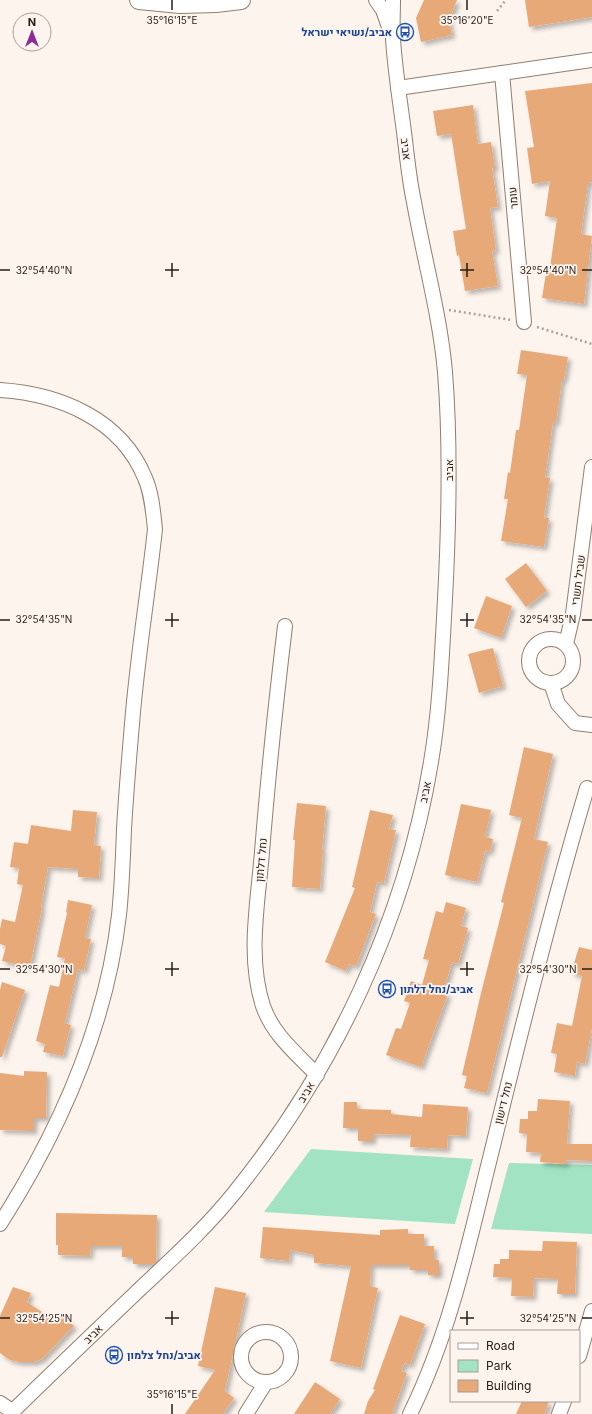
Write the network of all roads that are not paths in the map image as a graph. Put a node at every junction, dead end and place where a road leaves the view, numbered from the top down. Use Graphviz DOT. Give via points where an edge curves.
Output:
graph roads {
  1 [pos="140,0"];
  2 [pos="242,0"];
  3 [pos="376,0"];
  4 [pos="393,0"];
  5 [pos="393,37"];
  6 [pos="592,60"];
  7 [pos="502,73"];
  8 [pos="398,88"];
  9 [pos="524,322"];
  10 [pos="0,390"];
  11 [pos="592,467"];
  12 [pos="285,626"];
  13 [pos="566,644"];
  14 [pos="552,683"];
  15 [pos="592,725"];
  16 [pos="587,788"];
  17 [pos="317,1074"];
  18 [pos="0,1224"];
  19 [pos="592,1311"];
  20 [pos="580,1353"];
  21 [pos="266,1382"];
  22 [pos="564,1402"];
  23 [pos="0,1403"];
  24 [pos="13,1413"];
  25 [pos="246,1414"];
  26 [pos="410,1414"];
  27 [pos="559,1414"];
  1 -- 2 [label="street" via="180,4"];
  3 -- 5 [label="street, אביב" via="383,10"];
  4 -- 5 [label="street, אביב"];
  5 -- 8 [label="street, אביב"];
  6 -- 7 [label="street"];
  7 -- 8 [label="street"];
  7 -- 9 [label="street, עומר"];
  8 -- 17 [label="street, אביב" via="413,198 441,339 445,373 449,480 438,704 432,760 405,876 361,990"];
  10 -- 18 [label="street" via="39,395 62,402 104,424 131,452 146,479 152,503 154,529 132,720 119,916 105,991 70,1097 37,1163"];
  11 -- 13 [label="street, שביל תשרי" via="573,614"];
  12 -- 17 [label="street, נחל דלתון" via="263,843 256,928 256,970 259,990 270,1022 287,1045"];
  13 -- 14 [label="street" via="571,650 573,665 566,678"];
  13 -- 14 [label="street" via="546,639 539,642 530,653 533,674 544,682"];
  14 -- 15 [label="street" via="558,704 575,723"];
  16 -- 26 [label="street, נחל דישון" via="531,990 460,1280 434,1360"];
  17 -- 24 [label="street, אביב" via="268,1149 232,1196 192,1239"];
  19 -- 20 [label="street"];
  21 -- 25 [label="street"];
  22 -- 27 [label="street"];
  23 -- 24 [label="street"];
}
